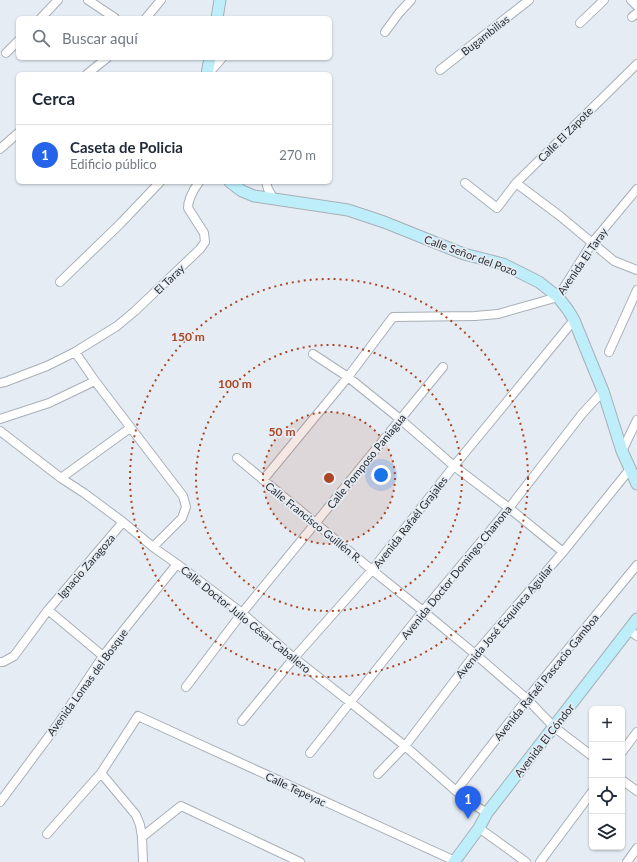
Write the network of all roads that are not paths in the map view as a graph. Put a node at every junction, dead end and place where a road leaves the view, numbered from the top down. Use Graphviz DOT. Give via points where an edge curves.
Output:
graph roads {
  1 [pos="58,0"];
  2 [pos="88,0"];
  3 [pos="161,0"];
  4 [pos="220,0"];
  5 [pos="411,0"];
  6 [pos="529,0"];
  7 [pos="604,0"];
  8 [pos="631,0"];
  9 [pos="637,6"];
  10 [pos="42,16"];
  11 [pos="112,16"];
  12 [pos="148,16"];
  13 [pos="217,16"];
  14 [pos="580,23"];
  15 [pos="385,32"];
  16 [pos="16,43"];
  17 [pos="6,53"];
  18 [pos="104,60"];
  19 [pos="210,60"];
  20 [pos="220,60"];
  21 [pos="637,64"];
  22 [pos="440,70"];
  23 [pos="89,72"];
  24 [pos="207,72"];
  25 [pos="209,72"];
  26 [pos="16,135"];
  27 [pos="0,149"];
  28 [pos="516,183"];
  29 [pos="158,184"];
  30 [pos="198,184"];
  31 [pos="233,184"];
  32 [pos="267,184"];
  33 [pos="465,184"];
  34 [pos="637,189"];
  35 [pos="273,198"];
  36 [pos="592,243"];
  37 [pos="637,270"];
  38 [pos="60,282"];
  39 [pos="637,290"];
  40 [pos="558,297"];
  41 [pos="574,320"];
  42 [pos="75,352"];
  43 [pos="610,352"];
  44 [pos="313,354"];
  45 [pos="443,367"];
  46 [pos="348,377"];
  47 [pos="95,381"];
  48 [pos="0,383"];
  49 [pos="603,391"];
  50 [pos="400,419"];
  51 [pos="0,420"];
  52 [pos="637,420"];
  53 [pos="130,428"];
  54 [pos="0,431"];
  55 [pos="622,451"];
  56 [pos="237,458"];
  57 [pos="454,466"];
  58 [pos="630,469"];
  59 [pos="61,478"];
  60 [pos="263,480"];
  61 [pos="637,484"];
  62 [pos="509,508"];
  63 [pos="123,522"];
  64 [pos="316,524"];
  65 [pos="152,547"];
  66 [pos="563,552"];
  67 [pos="177,564"];
  68 [pos="637,565"];
  69 [pos="372,570"];
  70 [pos="48,610"];
  71 [pos="423,610"];
  72 [pos="242,613"];
  73 [pos="637,619"];
  74 [pos="633,633"];
  75 [pos="475,654"];
  76 [pos="103,656"];
  77 [pos="294,658"];
  78 [pos="0,662"];
  79 [pos="186,687"];
  80 [pos="527,699"];
  81 [pos="350,702"];
  82 [pos="242,721"];
  83 [pos="554,727"];
  84 [pos="637,732"];
  85 [pos="405,746"];
  86 [pos="625,748"];
  87 [pos="310,753"];
  88 [pos="589,754"];
  89 [pos="101,773"];
  90 [pos="378,774"];
  91 [pos="625,782"];
  92 [pos="456,791"];
  93 [pos="637,791"];
  94 [pos="589,796"];
  95 [pos="0,802"];
  96 [pos="487,813"];
  97 [pos="479,828"];
  98 [pos="47,834"];
  99 [pos="142,837"];
  100 [pos="637,848"];
  101 [pos="143,862"];
  102 [pos="300,862"];
  103 [pos="454,862"];
  104 [pos="526,862"];
  105 [pos="540,862"];
  106 [pos="627,862"];
  1 -- 10 [label="street"];
  2 -- 11 [label="street"];
  3 -- 12 [label="street"];
  4 -- 13 [label="street"];
  5 -- 15 [label="street"];
  6 -- 22 [label="street, Bugambilias"];
  7 -- 14 [label="street"];
  8 -- 9 [label="street"];
  16 -- 17 [label="street"];
  18 -- 23 [label="street"];
  19 -- 24 [label="street"];
  20 -- 25 [label="street"];
  21 -- 28 [label="street, Calle El Zapote"];
  26 -- 27 [label="street"];
  28 -- 33 [label="street, Calle El Zapote" via="497,208"];
  28 -- 36 [label="street"];
  29 -- 38 [label="street"];
  30 -- 42 [label="street, El Taray" via="188,208 204,233 205,242 200,249 117,326"];
  31 -- 35 [label="street, Calle Señor del Pozo" via="254,196"];
  32 -- 35 [label="street"];
  34 -- 36 [label="street, Avenida El Taray"];
  35 -- 40 [label="street, Calle Señor del Pozo" via="348,210 384,222 464,254 503,264 539,282"];
  36 -- 37 [label="street" via="614,261"];
  36 -- 40 [label="street, Avenida El Taray"];
  39 -- 43 [label="street"];
  40 -- 41 [label="street, Calle Señor del Pozo"];
  40 -- 46 [label="street, Avenida El Taray" via="498,314 393,316"];
  41 -- 49 [label="street, Calle Señor del Pozo"];
  41 -- 57 [label="street, Avenida Rafaél Grajales"];
  42 -- 47 [label="street"];
  42 -- 48 [label="street" via="47,366"];
  44 -- 46 [label="street"];
  45 -- 50 [label="street, Calle Pomposo Paniagua"];
  46 -- 50 [label="street"];
  46 -- 60 [label="street"];
  47 -- 51 [label="street" via="49,403"];
  47 -- 53 [label="street"];
  49 -- 55 [label="street, Calle Señor del Pozo"];
  49 -- 62 [label="street, Avenida Doctor Domingo Chanona"];
  50 -- 57 [label="street"];
  50 -- 64 [label="street, Calle Pomposo Paniagua"];
  52 -- 55 [label="street"];
  53 -- 59 [label="street"];
  53 -- 65 [label="street" via="172,480 183,496 186,507 182,518"];
  54 -- 59 [label="street, Calle Doctor Julio César Caballero"];
  55 -- 58 [label="street, Calle Señor del Pozo"];
  56 -- 60 [label="street, Calle Francisco Guillén R."];
  57 -- 62 [label="street"];
  57 -- 69 [label="street, Avenida Rafaél Grajales"];
  58 -- 61 [label="street, Calle Señor del Pozo"];
  58 -- 66 [label="street, Avenida José Esquinca Aguilar"];
  59 -- 63 [label="street, Calle Doctor Julio César Caballero"];
  60 -- 64 [label="street, Calle Francisco Guillén R."];
  62 -- 66 [label="street"];
  62 -- 71 [label="street, Avenida Doctor Domingo Chanona"];
  63 -- 65 [label="street, Calle Doctor Julio César Caballero"];
  63 -- 70 [label="street, Ignacio Zaragoza"];
  64 -- 69 [label="street, Calle Francisco Guillén R."];
  64 -- 72 [label="street, Calle Pomposo Paniagua"];
  65 -- 67 [label="street, Calle Doctor Julio César Caballero"];
  66 -- 75 [label="street, Avenida José Esquinca Aguilar"];
  67 -- 72 [label="street, Calle Doctor Julio César Caballero"];
  67 -- 76 [label="street, Avenida Lomas del Bosque"];
  68 -- 80 [label="street, Avenida Rafaél Pascacio Gamboa"];
  69 -- 71 [label="street, Calle Francisco Guillén R."];
  69 -- 77 [label="street, Avenida Rafaél Grajales"];
  70 -- 76 [label="street"];
  70 -- 78 [label="street, Ignacio Zaragoza" via="14,656"];
  71 -- 75 [label="street, Calle Francisco Guillén R."];
  71 -- 81 [label="street, Avenida Doctor Domingo Chanona"];
  72 -- 77 [label="street, Calle Doctor Julio César Caballero"];
  72 -- 79 [label="street, Calle Pomposo Paniagua"];
  73 -- 74 [label="street, Avenida El Cóndor"];
  74 -- 83 [label="street, Avenida El Cóndor"];
  75 -- 80 [label="street, Calle Francisco Guillén R."];
  75 -- 85 [label="street, Avenida José Esquinca Aguilar"];
  76 -- 95 [label="street, Avenida Lomas del Bosque" via="58,724"];
  77 -- 81 [label="street, Calle Doctor Julio César Caballero"];
  77 -- 82 [label="street, Avenida Rafaél Grajales"];
  80 -- 83 [label="street, Calle Francisco Guillén R."];
  80 -- 92 [label="street, Avenida Rafaél Pascacio Gamboa"];
  81 -- 85 [label="street, Calle Doctor Julio César Caballero"];
  81 -- 87 [label="street, Avenida Doctor Domingo Chanona"];
  83 -- 88 [label="street, Calle Francisco Guillén R."];
  83 -- 96 [label="street, Avenida El Cóndor"];
  84 -- 86 [label="street"];
  85 -- 90 [label="street, Avenida José Esquinca Aguilar"];
  85 -- 92 [label="street, Calle Doctor Julio César Caballero"];
  89 -- 98 [label="street"];
  89 -- 99 [label="street" via="136,815"];
  89 -- 103 [label="street, Calle Tepeyac" via="138,716"];
  91 -- 93 [label="street"];
  92 -- 96 [label="street, Calle Doctor Julio César Caballero"];
  94 -- 105 [label="street"];
  96 -- 97 [label="street, Avenida El Cóndor"];
  97 -- 103 [label="street, Avenida El Cóndor"];
  97 -- 104 [label="street"];
  99 -- 101 [label="street"];
  99 -- 102 [label="street" via="181,806"];
  100 -- 106 [label="street"];
}
